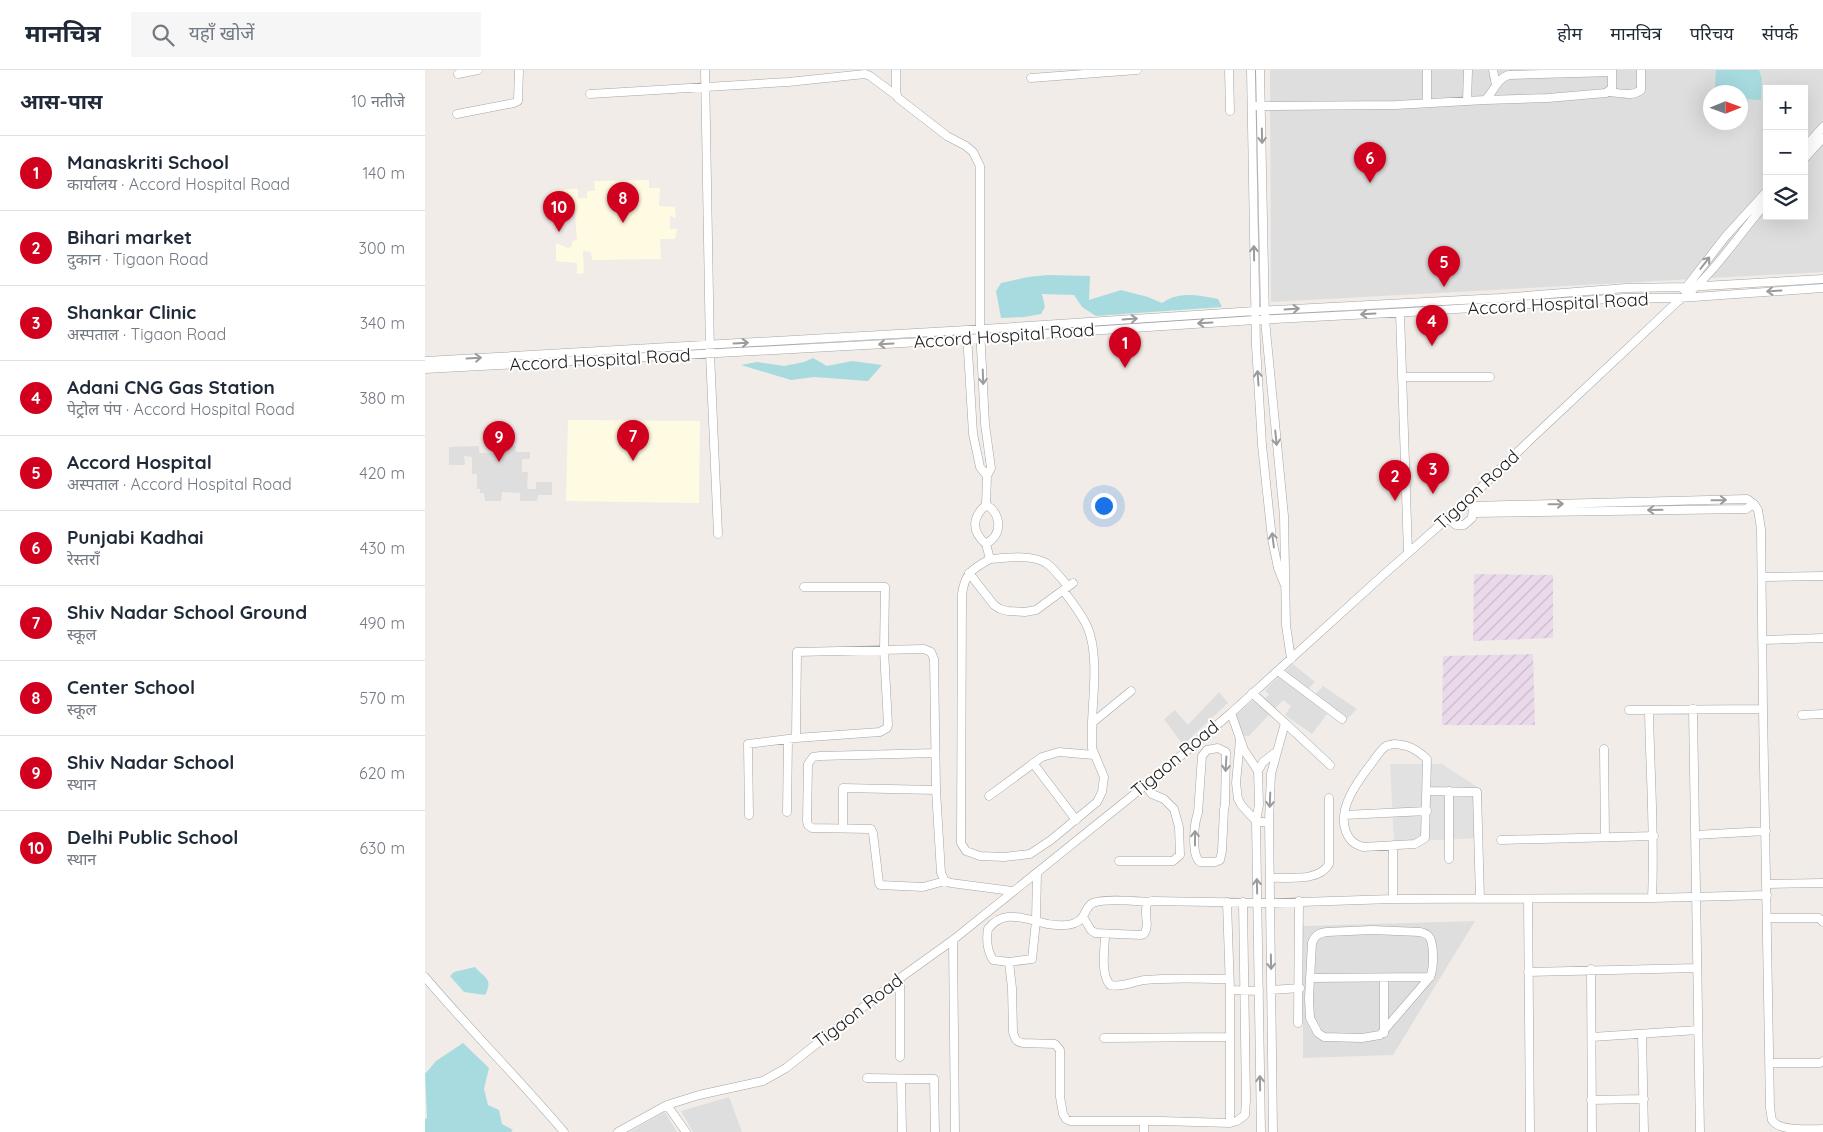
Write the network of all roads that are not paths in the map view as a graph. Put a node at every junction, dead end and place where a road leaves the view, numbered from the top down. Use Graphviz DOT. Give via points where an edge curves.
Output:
graph roads {
  1 [pos="478,70"];
  2 [pos="519,70"];
  3 [pos="705,70"];
  4 [pos="896,70"];
  5 [pos="1137,70"];
  6 [pos="1229,70"];
  7 [pos="1251,70"];
  8 [pos="1260,70"];
  9 [pos="1427,70"];
  10 [pos="1468,70"];
  11 [pos="1493,70"];
  12 [pos="1641,70"];
  13 [pos="1612,71"];
  14 [pos="458,74"];
  15 [pos="1031,78"];
  16 [pos="1496,85"];
  17 [pos="705,88"];
  18 [pos="1609,92"];
  19 [pos="590,94"];
  20 [pos="897,96"];
  21 [pos="1485,100"];
  22 [pos="1467,101"];
  23 [pos="1427,103"];
  24 [pos="1251,106"];
  25 [pos="1261,107"];
  26 [pos="1230,111"];
  27 [pos="457,114"];
  28 [pos="1823,127"];
  29 [pos="1823,138"];
  30 [pos="1808,144"];
  31 [pos="1808,155"];
  32 [pos="1763,195"];
  33 [pos="1763,207"];
  34 [pos="1823,279"];
  35 [pos="1686,287"];
  36 [pos="1695,287"];
  37 [pos="1823,288"];
  38 [pos="1680,299"];
  39 [pos="1255,311"];
  40 [pos="1265,311"];
  41 [pos="1400,312"];
  42 [pos="1255,320"];
  43 [pos="1265,320"];
  44 [pos="980,329"];
  45 [pos="967,330"];
  46 [pos="981,338"];
  47 [pos="968,339"];
  48 [pos="710,344"];
  49 [pos="710,353"];
  50 [pos="425,361"];
  51 [pos="425,369"];
  52 [pos="1402,377"];
  53 [pos="1490,377"];
  54 [pos="987,476"];
  55 [pos="986,505"];
  56 [pos="1471,506"];
  57 [pos="1448,519"];
  58 [pos="718,534"];
  59 [pos="986,544"];
  60 [pos="1408,553"];
  61 [pos="990,559"];
  62 [pos="969,573"];
  63 [pos="1823,576"];
  64 [pos="1763,577"];
  65 [pos="1068,586"];
  66 [pos="804,587"];
  67 [pos="1285,587"];
  68 [pos="1823,638"];
  69 [pos="1762,640"];
  70 [pos="885,650"];
  71 [pos="1291,659"];
  72 [pos="1278,671"];
  73 [pos="1131,691"];
  74 [pos="1253,693"];
  75 [pos="1693,708"];
  76 [pos="1763,709"];
  77 [pos="1629,710"];
  78 [pos="1649,710"];
  79 [pos="1231,713"];
  80 [pos="1823,714"];
  81 [pos="1802,715"];
  82 [pos="1342,719"];
  83 [pos="1092,723"];
  84 [pos="1285,723"];
  85 [pos="792,738"];
  86 [pos="1239,740"];
  87 [pos="1604,749"];
  88 [pos="1276,752"];
  89 [pos="935,753"];
  90 [pos="1094,755"];
  91 [pos="1033,763"];
  92 [pos="1330,765"];
  93 [pos="1258,771"];
  94 [pos="1145,785"];
  95 [pos="935,790"];
  96 [pos="1427,791"];
  97 [pos="1449,791"];
  98 [pos="989,796"];
  99 [pos="1329,798"];
  100 [pos="1242,806"];
  101 [pos="1226,807"];
  102 [pos="1427,811"];
  103 [pos="787,812"];
  104 [pos="749,815"];
  105 [pos="1344,816"];
  106 [pos="1076,820"];
  107 [pos="1255,820"];
  108 [pos="1269,823"];
  109 [pos="843,828"];
  110 [pos="1766,832"];
  111 [pos="1695,835"];
  112 [pos="1653,836"];
  113 [pos="1605,837"];
  114 [pos="1501,840"];
  115 [pos="1393,846"];
  116 [pos="1449,859"];
  117 [pos="1119,861"];
  118 [pos="1037,873"];
  119 [pos="1271,878"];
  120 [pos="945,881"];
  121 [pos="1823,883"];
  122 [pos="1767,884"];
  123 [pos="1012,891"];
  124 [pos="1767,895"];
  125 [pos="1695,897"];
  126 [pos="1652,898"];
  127 [pos="1393,899"];
  128 [pos="1480,899"];
  129 [pos="1527,899"];
  130 [pos="1299,901"];
  131 [pos="1148,902"];
  132 [pos="1227,902"];
  133 [pos="1243,902"];
  134 [pos="1257,902"];
  135 [pos="1270,903"];
  136 [pos="1083,918"];
  137 [pos="1767,918"];
  138 [pos="1035,921"];
  139 [pos="1823,922"];
  140 [pos="1105,934"];
  141 [pos="953,940"];
  142 [pos="1009,962"];
  143 [pos="1697,968"];
  144 [pos="1591,970"];
  145 [pos="1528,972"];
  146 [pos="425,977"];
  147 [pos="1431,977"];
  148 [pos="900,978"];
  149 [pos="1310,978"];
  150 [pos="1383,978"];
  151 [pos="1229,979"];
  152 [pos="1310,987"];
  153 [pos="1297,988"];
  154 [pos="1230,990"];
  155 [pos="1259,990"];
  156 [pos="1271,990"];
  157 [pos="1244,991"];
  158 [pos="1298,1023"];
  159 [pos="1698,1030"];
  160 [pos="1384,1033"];
  161 [pos="1643,1034"];
  162 [pos="1229,1037"];
  163 [pos="1592,1037"];
  164 [pos="1104,1038"];
  165 [pos="900,1057"];
  166 [pos="1823,1061"];
  167 [pos="1770,1063"];
  168 [pos="867,1078"];
  169 [pos="901,1078"];
  170 [pos="1643,1099"];
  171 [pos="1591,1100"];
  172 [pos="667,1105"];
  173 [pos="1144,1121"];
  174 [pos="1102,1122"];
  175 [pos="1230,1123"];
  176 [pos="1823,1129"];
  177 [pos="564,1132"];
  178 [pos="618,1132"];
  179 [pos="686,1132"];
  180 [pos="902,1132"];
  181 [pos="935,1132"];
  182 [pos="955,1132"];
  183 [pos="1103,1132"];
  184 [pos="1144,1132"];
  185 [pos="1261,1132"];
  186 [pos="1273,1132"];
  187 [pos="1530,1132"];
  188 [pos="1592,1132"];
  189 [pos="1644,1132"];
  190 [pos="1700,1132"];
  1 -- 14 [label="street"];
  2 -- 27 [label="street" via="517,101"];
  3 -- 17 [label="street"];
  4 -- 20 [label="street"];
  5 -- 15 [label="street"];
  6 -- 26 [label="street"];
  7 -- 24 [label="street"];
  8 -- 25 [label="street"];
  9 -- 23 [label="street"];
  10 -- 22 [label="street"];
  11 -- 16 [label="street"];
  12 -- 18 [label="street" via="1639,92"];
  13 -- 16 [label="street" via="1509,75"];
  13 -- 18 [label="street" via="1613,83"];
  16 -- 21 [label="street"];
  17 -- 19 [label="street"];
  17 -- 20 [label="street" via="865,74"];
  17 -- 48 [label="street"];
  18 -- 21 [label="street"];
  20 -- 44 [label="street" via="947,136 966,146 980,166"];
  21 -- 22 [label="street"];
  22 -- 23 [label="street"];
  23 -- 25 [label="street"];
  24 -- 25 [label="street"];
  39 -- 24 [label="street, one-way"];
  25 -- 40 [label="street, one-way"];
  28 -- 30 [label="street"];
  29 -- 31 [label="street"];
  35 -- 32 [label="street, one-way"];
  33 -- 36 [label="street"];
  34 -- 36 [label="street"];
  35 -- 36 [label="street"];
  35 -- 38 [label="street"];
  40 -- 35 [label="street, one-way"];
  36 -- 38 [label="street"];
  37 -- 38 [label="street, Accord Hospital Road, one-way"];
  38 -- 41 [label="street, Accord Hospital Road" via="1625,298"];
  38 -- 56 [label="street, Tigaon Road" via="1530,440"];
  39 -- 40 [label="street"];
  39 -- 42 [label="street"];
  44 -- 39 [label="street, one-way"];
  40 -- 43 [label="street"];
  41 -- 43 [label="street, Accord Hospital Road, one-way"];
  41 -- 52 [label="street"];
  42 -- 43 [label="street, Accord Hospital Road"];
  42 -- 46 [label="street, Accord Hospital Road, one-way"];
  67 -- 42 [label="street, one-way" via="1272,539 1262,445"];
  43 -- 67 [label="street, one-way" via="1284,516"];
  44 -- 45 [label="street"];
  44 -- 46 [label="street"];
  45 -- 47 [label="street"];
  48 -- 45 [label="street, one-way"];
  46 -- 47 [label="street, Accord Hospital Road"];
  46 -- 54 [label="street, one-way" via="985,424 991,468"];
  47 -- 49 [label="street, Accord Hospital Road, one-way"];
  47 -- 54 [label="street" via="973,434 980,467"];
  48 -- 49 [label="street"];
  50 -- 48 [label="street, one-way"];
  49 -- 51 [label="street, Accord Hospital Road"];
  49 -- 58 [label="street"];
  52 -- 53 [label="street"];
  52 -- 60 [label="street"];
  54 -- 55 [label="street"];
  55 -- 59 [label="street" via="975,518 975,530"];
  55 -- 59 [label="street" via="996,514 998,524 995,538"];
  56 -- 57 [label="street, Tigaon Road"];
  56 -- 57 [label="street" via="1472,518 1464,525 1456,525"];
  56 -- 64 [label="street" via="1746,509 1754,504 1761,523"];
  57 -- 60 [label="street, Tigaon Road"];
  59 -- 61 [label="street"];
  60 -- 71 [label="street, Tigaon Road"];
  61 -- 62 [label="street"];
  61 -- 65 [label="street" via="1037,559 1047,564"];
  62 -- 65 [label="street" via="995,605 1004,611 1036,610"];
  62 -- 106 [label="street" via="963,581 961,594 962,847 980,856 1030,854"];
  63 -- 64 [label="street"];
  64 -- 69 [label="street"];
  65 -- 83 [label="street" via="1090,634"];
  66 -- 70 [label="street" via="885,586"];
  67 -- 71 [label="street" via="1286,638"];
  68 -- 69 [label="street"];
  69 -- 76 [label="street"];
  70 -- 85 [label="street" via="797,652"];
  70 -- 85 [label="street" via="887,728 880,732"];
  70 -- 89 [label="street" via="924,649 931,652 934,659"];
  71 -- 72 [label="street, Tigaon Road"];
  72 -- 74 [label="street, Tigaon Road"];
  72 -- 82 [label="street"];
  73 -- 83 [label="street"];
  74 -- 79 [label="street, Tigaon Road"];
  74 -- 84 [label="street"];
  75 -- 76 [label="street"];
  75 -- 78 [label="street"];
  75 -- 111 [label="street"];
  76 -- 110 [label="street"];
  77 -- 78 [label="street"];
  78 -- 112 [label="street"];
  79 -- 86 [label="street"];
  79 -- 94 [label="street, Tigaon Road"];
  80 -- 81 [label="street"];
  83 -- 90 [label="street"];
  84 -- 88 [label="street"];
  84 -- 92 [label="street"];
  85 -- 103 [label="street"];
  85 -- 104 [label="street" via="748,744"];
  86 -- 93 [label="street"];
  86 -- 100 [label="street" via="1236,792"];
  87 -- 113 [label="street"];
  88 -- 93 [label="street" via="1263,762"];
  88 -- 108 [label="street, one-way" via="1271,774"];
  89 -- 95 [label="street"];
  89 -- 109 [label="street" via="813,757 808,764 807,825 812,828"];
  90 -- 91 [label="street" via="1059,752 1042,756"];
  90 -- 106 [label="street" via="1103,777 1102,792 1097,802"];
  91 -- 98 [label="street"];
  91 -- 106 [label="street"];
  93 -- 107 [label="street" via="1259,805"];
  94 -- 117 [label="street" via="1174,809 1179,827 1180,855 1173,861"];
  94 -- 118 [label="street, Tigaon Road"];
  95 -- 109 [label="street" via="843,788"];
  95 -- 120 [label="street" via="941,873"];
  96 -- 97 [label="street"];
  96 -- 102 [label="street"];
  96 -- 105 [label="street" via="1427,759 1406,745 1386,746 1359,781 1348,800"];
  97 -- 116 [label="street"];
  97 -- 128 [label="street" via="1477,792"];
  99 -- 119 [label="street" via="1329,864 1326,870 1310,876"];
  100 -- 101 [label="street"];
  100 -- 107 [label="street"];
  101 -- 101 [label="street, one-way" via="1220,860 1200,862 1195,855 1195,820 1202,756 1207,750 1218,748 1226,752"];
  102 -- 105 [label="street"];
  102 -- 115 [label="street" via="1425,838 1415,844"];
  105 -- 115 [label="street" via="1349,837 1357,845"];
  107 -- 108 [label="street"];
  134 -- 107 [label="street, one-way"];
  108 -- 119 [label="street"];
  109 -- 120 [label="street" via="872,830 880,885 923,887"];
  110 -- 111 [label="street"];
  110 -- 122 [label="street"];
  111 -- 125 [label="street"];
  112 -- 113 [label="street"];
  112 -- 126 [label="street"];
  113 -- 114 [label="street"];
  115 -- 127 [label="street"];
  118 -- 123 [label="street, Tigaon Road"];
  118 -- 138 [label="street"];
  119 -- 135 [label="street"];
  120 -- 123 [label="street"];
  121 -- 122 [label="street"];
  122 -- 124 [label="street"];
  123 -- 141 [label="street, Tigaon Road"];
  124 -- 125 [label="street"];
  124 -- 137 [label="street"];
  125 -- 126 [label="street"];
  125 -- 143 [label="street"];
  126 -- 129 [label="street"];
  127 -- 128 [label="street"];
  127 -- 130 [label="street"];
  128 -- 129 [label="street"];
  129 -- 145 [label="street"];
  130 -- 135 [label="street"];
  130 -- 153 [label="street"];
  131 -- 132 [label="street"];
  131 -- 136 [label="street" via="1093,903"];
  131 -- 140 [label="street" via="1144,934"];
  132 -- 133 [label="street"];
  132 -- 151 [label="street"];
  133 -- 134 [label="street"];
  133 -- 157 [label="street"];
  134 -- 135 [label="street"];
  134 -- 155 [label="street"];
  135 -- 156 [label="street, one-way"];
  136 -- 138 [label="street" via="1074,924"];
  136 -- 140 [label="street" via="1095,933"];
  137 -- 139 [label="street" via="1816,917"];
  137 -- 167 [label="street"];
  138 -- 142 [label="street" via="1032,959"];
  138 -- 142 [label="street" via="1005,917 988,929 989,954 993,960"];
  140 -- 151 [label="street" via="1105,970 1110,985 1155,980"];
  141 -- 148 [label="street, Tigaon Road"];
  141 -- 182 [label="street"];
  142 -- 174 [label="street" via="1015,1038 1023,1043 1058,1046 1063,1114 1070,1121"];
  143 -- 144 [label="street"];
  143 -- 159 [label="street"];
  144 -- 145 [label="street"];
  144 -- 163 [label="street"];
  145 -- 187 [label="street"];
  146 -- 177 [label="street"];
  147 -- 149 [label="street" via="1431,941 1427,934 1372,930 1327,932 1315,936"];
  147 -- 150 [label="street"];
  147 -- 160 [label="street"];
  148 -- 165 [label="street"];
  148 -- 172 [label="street, Tigaon Road" via="786,1068 763,1081"];
  149 -- 150 [label="street"];
  149 -- 152 [label="street"];
  150 -- 160 [label="street"];
  151 -- 154 [label="street"];
  152 -- 153 [label="street"];
  152 -- 160 [label="street" via="1310,1018 1318,1034 1331,1038 1362,1038"];
  153 -- 156 [label="street"];
  153 -- 158 [label="street"];
  154 -- 157 [label="street"];
  154 -- 162 [label="street"];
  155 -- 157 [label="street"];
  185 -- 155 [label="street, one-way"];
  156 -- 186 [label="street"];
  157 -- 175 [label="street" via="1246,1110 1242,1118"];
  159 -- 161 [label="street"];
  159 -- 190 [label="street"];
  161 -- 163 [label="street"];
  161 -- 170 [label="street"];
  162 -- 164 [label="street"];
  162 -- 175 [label="street"];
  163 -- 171 [label="street"];
  166 -- 167 [label="street"];
  167 -- 176 [label="street" via="1771,1119 1776,1125 1792,1130"];
  168 -- 169 [label="street"];
  169 -- 180 [label="street"];
  169 -- 181 [label="street" via="934,1079"];
  170 -- 171 [label="street"];
  170 -- 189 [label="street"];
  171 -- 188 [label="street"];
  172 -- 178 [label="street, Tigaon Road"];
  172 -- 179 [label="street"];
  173 -- 174 [label="street"];
  173 -- 175 [label="street"];
  173 -- 184 [label="street"];
  174 -- 183 [label="street"];
}
